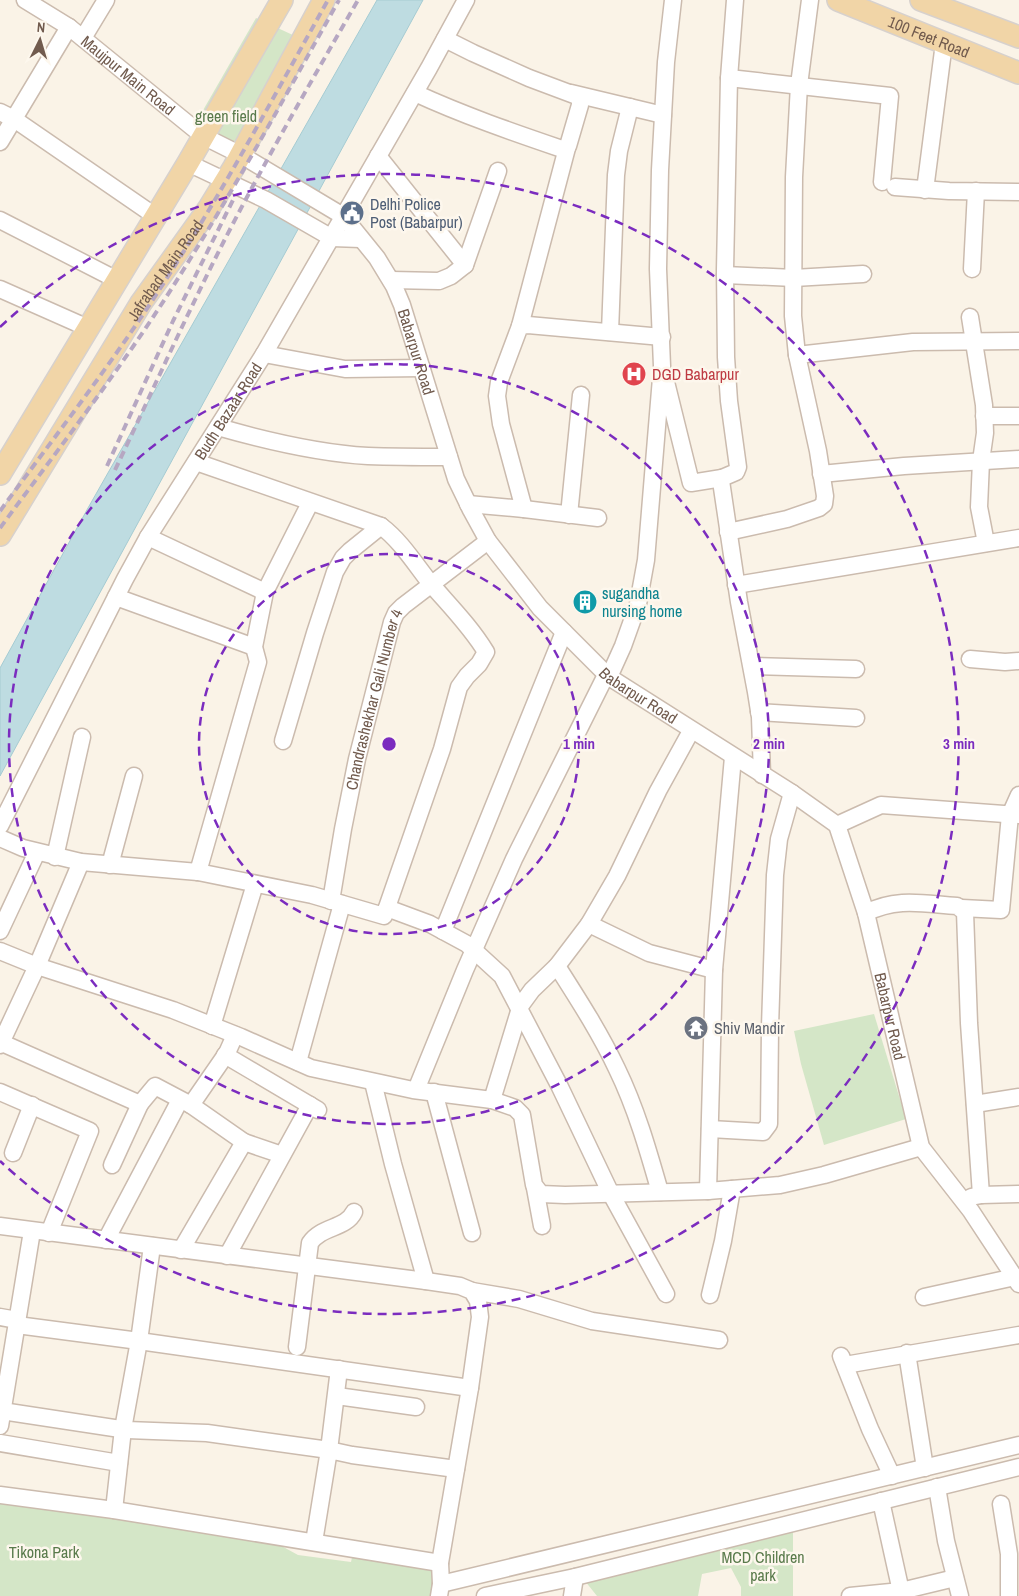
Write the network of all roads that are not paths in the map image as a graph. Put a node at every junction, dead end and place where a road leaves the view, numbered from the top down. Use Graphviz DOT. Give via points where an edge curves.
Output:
graph roads {
  1 [pos="25,0"];
  2 [pos="106,0"];
  3 [pos="282,0"];
  4 [pos="324,0"];
  5 [pos="466,0"];
  6 [pos="673,0"];
  7 [pos="735,0"];
  8 [pos="810,0"];
  9 [pos="838,0"];
  10 [pos="921,0"];
  11 [pos="960,7"];
  12 [pos="69,27"];
  13 [pos="1019,37"];
  14 [pos="83,38"];
  15 [pos="445,39"];
  16 [pos="944,43"];
  17 [pos="1019,74"];
  18 [pos="728,78"];
  19 [pos="799,85"];
  20 [pos="415,92"];
  21 [pos="571,93"];
  22 [pos="630,108"];
  23 [pos="7,115"];
  24 [pos="663,115"];
  25 [pos="203,136"];
  26 [pos="0,142"];
  27 [pos="567,148"];
  28 [pos="241,155"];
  29 [pos="378,156"];
  30 [pos="188,163"];
  31 [pos="498,171"];
  32 [pos="226,181"];
  33 [pos="925,190"];
  34 [pos="976,191"];
  35 [pos="1019,192"];
  36 [pos="156,216"];
  37 [pos="343,216"];
  38 [pos="0,220"];
  39 [pos="332,238"];
  40 [pos="360,239"];
  41 [pos="465,265"];
  42 [pos="972,269"];
  43 [pos="863,274"];
  44 [pos="725,275"];
  45 [pos="794,278"];
  46 [pos="117,280"];
  47 [pos="391,280"];
  48 [pos="2,295"];
  49 [pos="970,318"];
  50 [pos="520,326"];
  51 [pos="88,328"];
  52 [pos="610,332"];
  53 [pos="662,337"];
  54 [pos="974,340"];
  55 [pos="1019,340"];
  56 [pos="264,354"];
  57 [pos="797,355"];
  58 [pos="662,366"];
  59 [pos="422,368"];
  60 [pos="580,395"];
  61 [pos="984,416"];
  62 [pos="1019,416"];
  63 [pos="218,428"];
  64 [pos="449,457"];
  65 [pos="1019,459"];
  66 [pos="981,461"];
  67 [pos="3,462"];
  68 [pos="196,462"];
  69 [pos="821,474"];
  70 [pos="722,478"];
  71 [pos="310,503"];
  72 [pos="468,504"];
  73 [pos="524,509"];
  74 [pos="569,514"];
  75 [pos="598,518"];
  76 [pos="381,526"];
  77 [pos="728,532"];
  78 [pos="0,535"];
  79 [pos="148,537"];
  80 [pos="1019,538"];
  81 [pos="488,540"];
  82 [pos="986,543"];
  83 [pos="431,584"];
  84 [pos="736,585"];
  85 [pos="265,592"];
  86 [pos="116,597"];
  87 [pos="564,632"];
  88 [pos="254,647"];
  89 [pos="970,659"];
  90 [pos="1019,661"];
  91 [pos="752,666"];
  92 [pos="856,669"];
  93 [pos="607,676"];
  94 [pos="759,712"];
  95 [pos="856,718"];
  96 [pos="692,731"];
  97 [pos="82,737"];
  98 [pos="283,741"];
  99 [pos="733,756"];
  100 [pos="134,776"];
  101 [pos="762,776"];
  102 [pos="792,793"];
  103 [pos="1019,795"];
  104 [pos="1015,815"];
  105 [pos="837,825"];
  106 [pos="0,826"];
  107 [pos="0,838"];
  108 [pos="37,852"];
  109 [pos="55,857"];
  110 [pos="81,862"];
  111 [pos="110,865"];
  112 [pos="198,872"];
  113 [pos="255,884"];
  114 [pos="336,902"];
  115 [pos="387,908"];
  116 [pos="962,908"];
  117 [pos="866,913"];
  118 [pos="590,924"];
  119 [pos="0,931"];
  120 [pos="443,931"];
  121 [pos="474,949"];
  122 [pos="0,951"];
  123 [pos="37,966"];
  124 [pos="557,966"];
  125 [pos="714,970"];
  126 [pos="519,1009"];
  127 [pos="212,1026"];
  128 [pos="235,1035"];
  129 [pos="0,1043"];
  130 [pos="225,1055"];
  131 [pos="298,1062"];
  132 [pos="373,1082"];
  133 [pos="416,1090"];
  134 [pos="0,1092"];
  135 [pos="434,1092"];
  136 [pos="1019,1097"];
  137 [pos="492,1100"];
  138 [pos="185,1102"];
  139 [pos="140,1104"];
  140 [pos="974,1104"];
  141 [pos="32,1106"];
  142 [pos="710,1129"];
  143 [pos="244,1142"];
  144 [pos="921,1147"];
  145 [pos="13,1153"];
  146 [pos="282,1155"];
  147 [pos="112,1165"];
  148 [pos="535,1188"];
  149 [pos="732,1189"];
  150 [pos="708,1191"];
  151 [pos="660,1192"];
  152 [pos="611,1194"];
  153 [pos="1019,1194"];
  154 [pos="981,1195"];
  155 [pos="962,1199"];
  156 [pos="354,1212"];
  157 [pos="0,1226"];
  158 [pos="542,1226"];
  159 [pos="32,1231"];
  160 [pos="49,1233"];
  161 [pos="472,1233"];
  162 [pos="106,1240"];
  163 [pos="152,1246"];
  164 [pos="181,1250"];
  165 [pos="227,1256"];
  166 [pos="306,1265"];
  167 [pos="1017,1280"];
  168 [pos="426,1281"];
  169 [pos="472,1291"];
  170 [pos="666,1294"];
  171 [pos="710,1295"];
  172 [pos="924,1297"];
  173 [pos="0,1317"];
  174 [pos="17,1323"];
  175 [pos="1019,1336"];
  176 [pos="719,1340"];
  177 [pos="139,1341"];
  178 [pos="297,1347"];
  179 [pos="906,1353"];
  180 [pos="339,1369"];
  181 [pos="470,1388"];
  182 [pos="336,1396"];
  183 [pos="416,1407"];
  184 [pos="2,1409"];
  185 [pos="123,1429"];
  186 [pos="0,1443"];
  187 [pos="1019,1446"];
  188 [pos="329,1450"];
  189 [pos="119,1463"];
  190 [pos="1019,1467"];
  191 [pos="925,1468"];
  192 [pos="456,1469"];
  193 [pos="892,1476"];
  194 [pos="937,1487"];
  195 [pos="0,1495"];
  196 [pos="881,1501"];
  197 [pos="1001,1504"];
  198 [pos="114,1510"];
  199 [pos="314,1542"];
  200 [pos="440,1563"];
  201 [pos="575,1577"];
  202 [pos="955,1578"];
  203 [pos="440,1590"];
  204 [pos="902,1593"];
  205 [pos="485,1596"];
  206 [pos="572,1596"];
  207 [pos="850,1596"];
  208 [pos="960,1596"];
  209 [pos="1009,1596"];
  1 -- 12 [label="street, Maujpur Main Road"];
  2 -- 14 [label="street"];
  3 -- 25 [label="main road, Jafrabad Main Road"];
  4 -- 28 [label="main road, Jafrabad Main Road"];
  5 -- 15 [label="street, Budh Bazaar Road"];
  6 -- 24 [label="street"];
  7 -- 18 [label="street"];
  8 -- 19 [label="street"];
  9 -- 16 [label="main road, 100 Feet Road"];
  10 -- 11 [label="main road, 100 Feet Road"];
  11 -- 13 [label="main road, 100 Feet Road"];
  12 -- 14 [label="street, Maujpur Main Road"];
  12 -- 23 [label="street"];
  14 -- 25 [label="street, Maujpur Main Road"];
  15 -- 20 [label="street, Budh Bazaar Road"];
  15 -- 21 [label="street" via="528,78"];
  16 -- 17 [label="main road, 100 Feet Road"];
  16 -- 33 [label="street"];
  18 -- 19 [label="street"];
  18 -- 44 [label="street"];
  19 -- 33 [label="street" via="890,96 888,185"];
  19 -- 45 [label="street" via="794,177"];
  20 -- 27 [label="street" via="445,107"];
  20 -- 29 [label="street, Budh Bazaar Road"];
  21 -- 22 [label="street"];
  21 -- 27 [label="street" via="580,101"];
  22 -- 24 [label="street"];
  22 -- 52 [label="street" via="616,175"];
  23 -- 26 [label="street"];
  23 -- 36 [label="street"];
  24 -- 53 [label="street" via="658,211"];
  25 -- 28 [label="street, Babarpur Road"];
  25 -- 30 [label="main road, Jafrabad Main Road"];
  27 -- 50 [label="street"];
  28 -- 32 [label="main road, Jafrabad Main Road"];
  28 -- 37 [label="street, Babarpur Road"];
  29 -- 37 [label="street, Budh Bazaar Road"];
  29 -- 41 [label="street"];
  30 -- 32 [label="street"];
  30 -- 36 [label="main road, Jafrabad Main Road"];
  31 -- 41 [label="street"];
  32 -- 39 [label="street"];
  32 -- 78 [label="main road, Jafrabad Main Road" via="141,303"];
  33 -- 34 [label="street"];
  34 -- 35 [label="street"];
  34 -- 42 [label="street"];
  36 -- 46 [label="main road, Jafrabad Main Road"];
  37 -- 39 [label="street, Budh Bazaar Road"];
  37 -- 40 [label="street, Babarpur Road"];
  38 -- 46 [label="street"];
  39 -- 40 [label="street"];
  39 -- 56 [label="street, Budh Bazaar Road"];
  40 -- 47 [label="street, Babarpur Road"];
  41 -- 47 [label="street" via="451,276 439,280"];
  43 -- 45 [label="street"];
  44 -- 45 [label="street"];
  44 -- 70 [label="street" via="726,358 738,467 736,472"];
  45 -- 57 [label="street"];
  46 -- 51 [label="main road, Jafrabad Main Road"];
  47 -- 59 [label="street, Babarpur Road"];
  48 -- 51 [label="street"];
  49 -- 54 [label="street"];
  50 -- 52 [label="street"];
  50 -- 73 [label="street" via="497,396"];
  51 -- 67 [label="main road, Jafrabad Main Road"];
  52 -- 53 [label="street"];
  53 -- 58 [label="street"];
  54 -- 55 [label="street"];
  54 -- 57 [label="street" via="913,342"];
  54 -- 61 [label="street"];
  56 -- 59 [label="street" via="345,368"];
  56 -- 63 [label="street, Budh Bazaar Road"];
  57 -- 69 [label="street"];
  58 -- 70 [label="street" via="692,483"];
  58 -- 93 [label="street" via="643,579 623,646"];
  59 -- 64 [label="street, Babarpur Road"];
  60 -- 74 [label="street"];
  61 -- 62 [label="street"];
  61 -- 66 [label="street"];
  63 -- 64 [label="street" via="309,449 368,456"];
  63 -- 68 [label="street, Budh Bazaar Road"];
  64 -- 72 [label="street, Babarpur Road"];
  65 -- 66 [label="street"];
  66 -- 69 [label="street"];
  66 -- 82 [label="street" via="979,507"];
  68 -- 71 [label="street"];
  68 -- 79 [label="street, Budh Bazaar Road"];
  69 -- 77 [label="street" via="825,496 824,504 819,508 788,519"];
  70 -- 77 [label="street"];
  71 -- 76 [label="street"];
  71 -- 85 [label="street"];
  72 -- 73 [label="street"];
  72 -- 81 [label="street, Babarpur Road"];
  73 -- 74 [label="street"];
  74 -- 75 [label="street"];
  76 -- 83 [label="street" via="394,537"];
  76 -- 98 [label="street" via="343,558 335,572"];
  77 -- 84 [label="street"];
  79 -- 85 [label="street"];
  79 -- 86 [label="street, Budh Bazaar Road"];
  80 -- 82 [label="street"];
  81 -- 83 [label="street, Chandrashekhar Gali Number 4"];
  81 -- 87 [label="street, Babarpur Road" via="540,608"];
  82 -- 84 [label="street"];
  83 -- 114 [label="street, Chandrashekhar Gali Number 4" via="396,613 388,632 342,829"];
  83 -- 115 [label="street" via="486,652 459,687 442,749"];
  84 -- 91 [label="street"];
  85 -- 88 [label="street"];
  86 -- 88 [label="street"];
  86 -- 106 [label="street, Budh Bazaar Road"];
  87 -- 93 [label="street, Babarpur Road"];
  87 -- 120 [label="street"];
  88 -- 112 [label="street" via="258,662"];
  89 -- 90 [label="street"];
  91 -- 92 [label="street"];
  91 -- 94 [label="street"];
  93 -- 96 [label="street, Babarpur Road"];
  93 -- 121 [label="street" via="559,767"];
  94 -- 95 [label="street"];
  94 -- 101 [label="street"];
  96 -- 99 [label="street, Babarpur Road"];
  96 -- 118 [label="street"];
  97 -- 109 [label="street"];
  99 -- 101 [label="street, Babarpur Road"];
  99 -- 125 [label="street"];
  100 -- 111 [label="street"];
  101 -- 102 [label="street, Babarpur Road"];
  102 -- 105 [label="street, Babarpur Road"];
  102 -- 142 [label="street" via="778,839 775,876 770,1124 763,1132"];
  103 -- 104 [label="street"];
  104 -- 105 [label="street" via="881,806"];
  104 -- 116 [label="street" via="1001,910"];
  105 -- 117 [label="street, Babarpur Road"];
  107 -- 108 [label="street"];
  108 -- 109 [label="street"];
  108 -- 119 [label="street"];
  109 -- 110 [label="street"];
  110 -- 111 [label="street"];
  110 -- 123 [label="street"];
  111 -- 112 [label="street"];
  112 -- 113 [label="street"];
  113 -- 114 [label="street"];
  113 -- 127 [label="street"];
  114 -- 115 [label="street" via="384,916"];
  114 -- 131 [label="street, Chandrashekhar Gali Number 4"];
  115 -- 120 [label="street"];
  116 -- 117 [label="street" via="900,902"];
  116 -- 140 [label="street" via="966,916"];
  117 -- 144 [label="street, Babarpur Road"];
  118 -- 124 [label="street"];
  118 -- 125 [label="street" via="649,953"];
  120 -- 121 [label="street"];
  121 -- 126 [label="street" via="502,976"];
  121 -- 133 [label="street"];
  122 -- 123 [label="street"];
  123 -- 127 [label="street"];
  123 -- 129 [label="street"];
  124 -- 126 [label="street" via="525,998"];
  124 -- 151 [label="street" via="617,1068 636,1112"];
  125 -- 142 [label="street"];
  126 -- 137 [label="street"];
  126 -- 152 [label="street"];
  127 -- 128 [label="street"];
  128 -- 130 [label="street"];
  128 -- 131 [label="street"];
  129 -- 139 [label="street"];
  130 -- 138 [label="street"];
  130 -- 146 [label="street" via="314,1108"];
  131 -- 132 [label="street"];
  132 -- 133 [label="street"];
  132 -- 168 [label="street"];
  133 -- 135 [label="street"];
  134 -- 141 [label="street"];
  135 -- 137 [label="street"];
  135 -- 161 [label="street"];
  136 -- 140 [label="street"];
  137 -- 148 [label="street" via="515,1108 522,1115"];
  138 -- 139 [label="street" via="155,1086"];
  138 -- 143 [label="street"];
  138 -- 162 [label="street"];
  139 -- 147 [label="street"];
  140 -- 154 [label="street"];
  141 -- 145 [label="street"];
  141 -- 160 [label="street" via="90,1131"];
  142 -- 150 [label="street"];
  143 -- 146 [label="street"];
  143 -- 164 [label="street"];
  144 -- 149 [label="street" via="780,1185"];
  144 -- 155 [label="street, Babarpur Road"];
  146 -- 165 [label="street"];
  148 -- 152 [label="street" via="541,1194"];
  148 -- 158 [label="street"];
  149 -- 150 [label="street"];
  149 -- 171 [label="street"];
  150 -- 151 [label="street"];
  151 -- 152 [label="street"];
  152 -- 170 [label="street"];
  153 -- 154 [label="street"];
  154 -- 155 [label="street"];
  155 -- 167 [label="street, Babarpur Road"];
  156 -- 166 [label="street" via="339,1226 315,1236 310,1243"];
  157 -- 159 [label="street"];
  159 -- 160 [label="street"];
  159 -- 174 [label="street"];
  160 -- 162 [label="street"];
  162 -- 163 [label="street"];
  163 -- 164 [label="street"];
  163 -- 177 [label="street"];
  164 -- 165 [label="street"];
  165 -- 166 [label="street"];
  166 -- 168 [label="street"];
  166 -- 178 [label="street"];
  167 -- 172 [label="street"];
  168 -- 169 [label="street"];
  169 -- 176 [label="street" via="519,1299 592,1321"];
  169 -- 181 [label="street" via="478,1301 480,1317"];
  173 -- 174 [label="street"];
  174 -- 177 [label="street"];
  174 -- 184 [label="street"];
  175 -- 179 [label="street"];
  177 -- 180 [label="street"];
  177 -- 185 [label="street"];
  179 -- 191 [label="street"];
  179 -- 193 [label="street" via="843,1360"];
  180 -- 181 [label="street"];
  180 -- 182 [label="street"];
  181 -- 192 [label="street"];
  182 -- 183 [label="street"];
  182 -- 188 [label="street"];
  184 -- 185 [label="street"];
  185 -- 188 [label="street" via="207,1433"];
  185 -- 189 [label="street"];
  186 -- 189 [label="street"];
  187 -- 191 [label="street"];
  188 -- 192 [label="street"];
  188 -- 199 [label="street"];
  189 -- 198 [label="street"];
  190 -- 194 [label="street"];
  191 -- 193 [label="street"];
  192 -- 200 [label="street"];
  193 -- 203 [label="street"];
  194 -- 196 [label="street"];
  194 -- 202 [label="street"];
  195 -- 198 [label="street"];
  196 -- 201 [label="street"];
  196 -- 204 [label="street"];
  197 -- 209 [label="street" via="1009,1554"];
  198 -- 199 [label="street"];
  199 -- 200 [label="street"];
  200 -- 203 [label="street"];
  201 -- 205 [label="street"];
  201 -- 206 [label="street"];
  202 -- 204 [label="street"];
  202 -- 208 [label="street"];
  204 -- 207 [label="street"];
}
